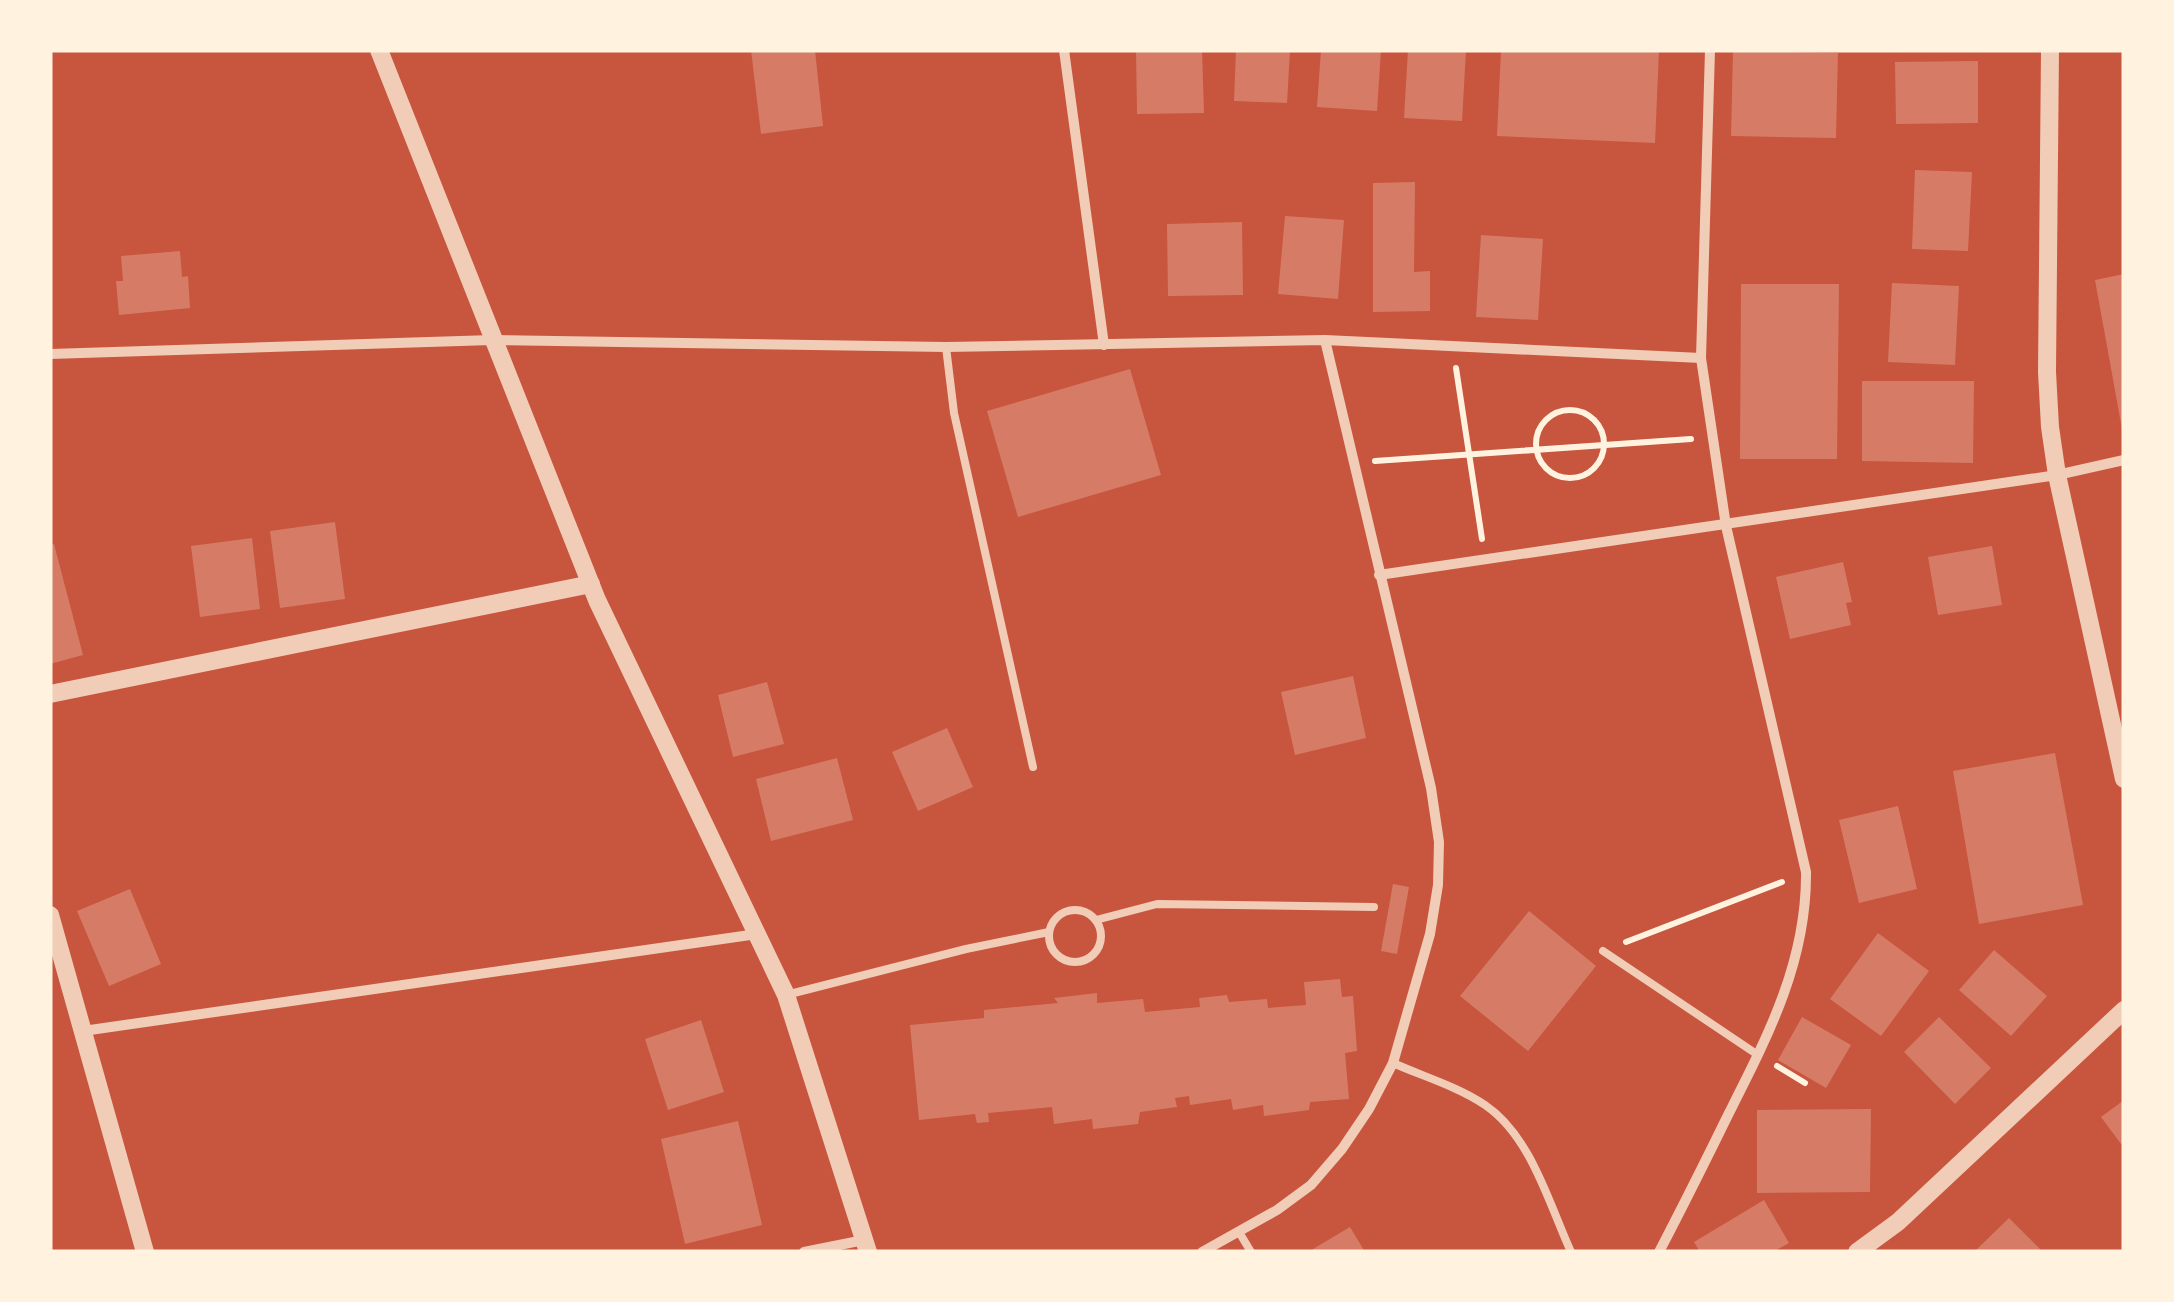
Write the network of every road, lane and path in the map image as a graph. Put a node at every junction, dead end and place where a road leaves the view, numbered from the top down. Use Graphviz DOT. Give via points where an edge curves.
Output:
graph roads {
  1 [pos="379,50"];
  2 [pos="1064,50"];
  3 [pos="1710,50"];
  4 [pos="2050,50"];
  5 [pos="492,340"];
  6 [pos="1325,340"];
  7 [pos="1104,345"];
  8 [pos="1452,346"];
  9 [pos="946,347"];
  10 [pos="50,354"];
  11 [pos="1701,358"];
  12 [pos="1712,437"];
  13 [pos="1604,444"];
  14 [pos="1536,448"];
  15 [pos="1469,453"];
  16 [pos="2124,460"];
  17 [pos="1354,463"];
  18 [pos="2057,475"];
  19 [pos="1726,526"];
  20 [pos="1486,560"];
  21 [pos="1379,575"];
  22 [pos="590,584"];
  23 [pos="50,694"];
  24 [pos="1033,768"];
  25 [pos="2124,779"];
  26 [pos="1806,872"];
  27 [pos="1374,908"];
  28 [pos="50,915"];
  29 [pos="1096,920"];
  30 [pos="1048,932"];
  31 [pos="757,934"];
  32 [pos="1603,951"];
  33 [pos="786,995"];
  34 [pos="2124,1010"];
  35 [pos="82,1031"];
  36 [pos="1758,1056"];
  37 [pos="1392,1063"];
  38 [pos="1805,1083"];
  39 [pos="1239,1232"];
  40 [pos="866,1246"];
  41 [pos="145,1252"];
  42 [pos="804,1252"];
  43 [pos="1202,1252"];
  44 [pos="1251,1252"];
  45 [pos="1572,1252"];
  46 [pos="1659,1252"];
  47 [pos="1858,1252"];
  1 -- 5 [label="street"];
  2 -- 7 [label="street"];
  3 -- 11 [label="street"];
  4 -- 18 [label="street" via="2047,372"];
  5 -- 9 [label="street"];
  5 -- 10 [label="street"];
  5 -- 22 [label="street"];
  6 -- 7 [label="street"];
  6 -- 8 [label="street"];
  6 -- 17 [label="street"];
  7 -- 9 [label="street"];
  8 -- 11 [label="street"];
  8 -- 15 [label="path"];
  9 -- 24 [label="lane" via="958,432"];
  11 -- 12 [label="street"];
  12 -- 13 [label="path"];
  12 -- 19 [label="street"];
  13 -- 14 [label="path"];
  13 -- 14 [label="path" via="1594,468 1573,478 1551,472"];
  13 -- 14 [label="path" via="1593,418 1567,409 1543,423"];
  14 -- 15 [label="path"];
  15 -- 17 [label="path"];
  15 -- 20 [label="path"];
  16 -- 18 [label="street"];
  17 -- 21 [label="street"];
  18 -- 19 [label="street"];
  18 -- 25 [label="street"];
  19 -- 20 [label="street"];
  19 -- 26 [label="street"];
  20 -- 21 [label="street"];
  21 -- 37 [label="street" via="1439,842 1430,934"];
  22 -- 23 [label="street"];
  22 -- 31 [label="street"];
  26 -- 32 [label="path"];
  26 -- 36 [label="street" via="1800,945"];
  27 -- 29 [label="lane" via="1157,904"];
  28 -- 35 [label="street"];
  29 -- 30 [label="lane" via="1072,910"];
  29 -- 30 [label="lane" via="1099,946 1078,963 1056,955"];
  30 -- 33 [label="lane"];
  31 -- 33 [label="street"];
  31 -- 35 [label="street"];
  32 -- 36 [label="lane"];
  33 -- 40 [label="street"];
  34 -- 47 [label="street"];
  35 -- 41 [label="street"];
  36 -- 38 [label="path"];
  36 -- 46 [label="street"];
  37 -- 39 [label="street" via="1342,1149 1310,1186"];
  37 -- 45 [label="lane" via="1483,1103 1505,1121"];
  39 -- 43 [label="street"];
  39 -- 44 [label="lane"];
  40 -- 42 [label="street"];
}
